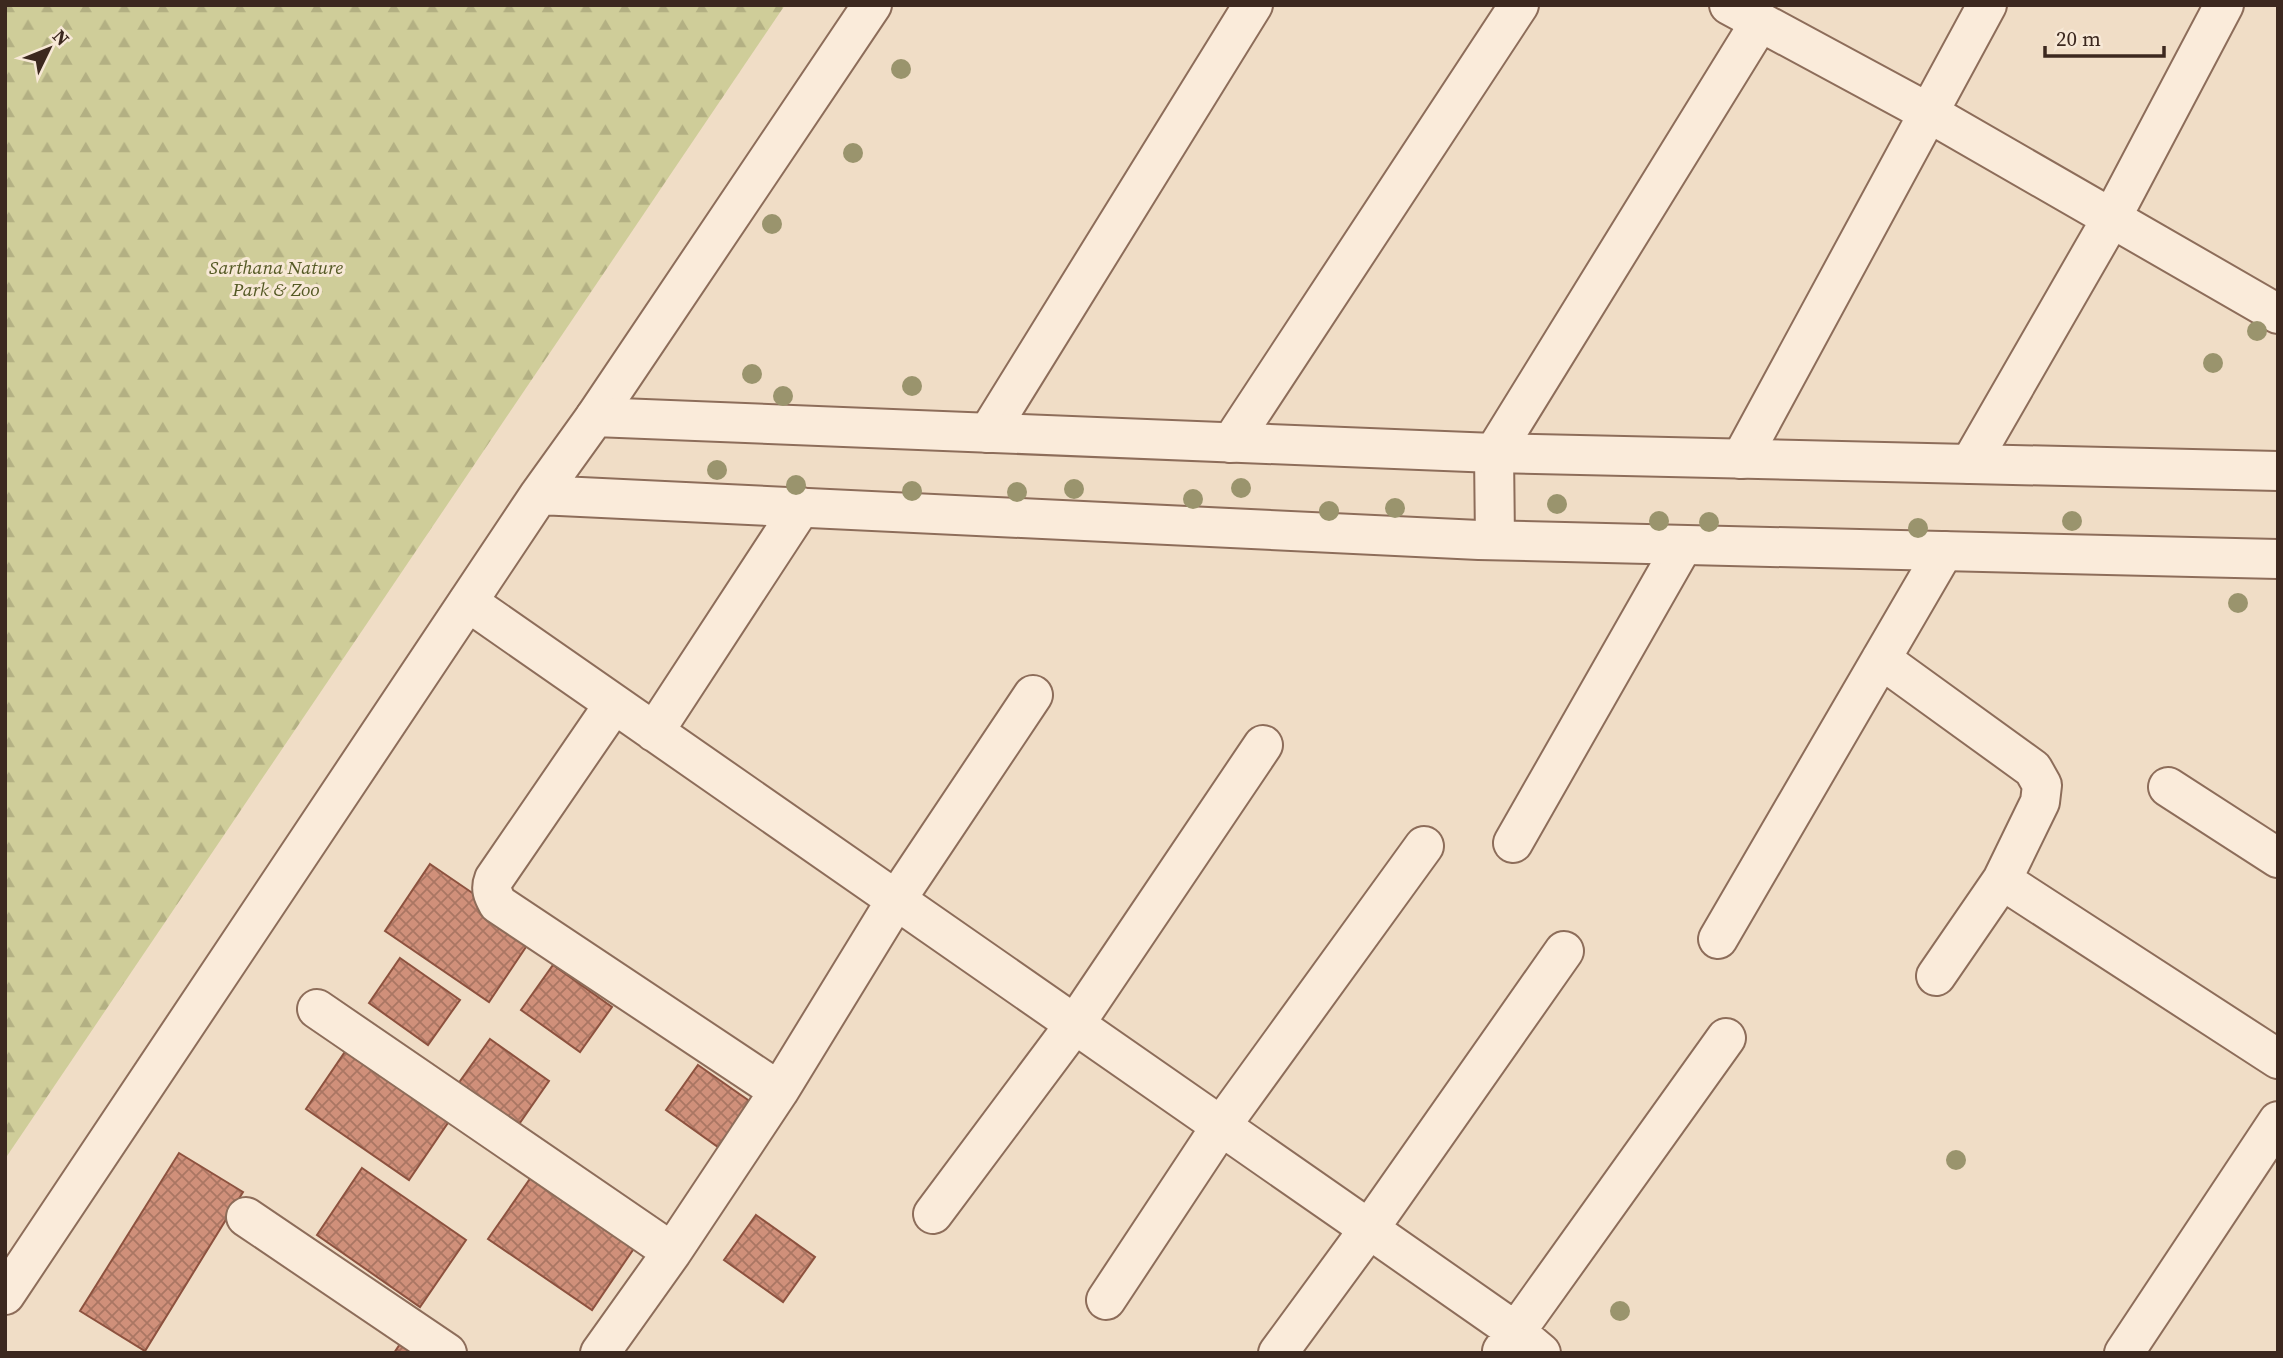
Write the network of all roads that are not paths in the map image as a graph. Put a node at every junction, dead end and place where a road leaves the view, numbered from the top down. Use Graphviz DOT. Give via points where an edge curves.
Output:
graph roads {
  1 [pos="872,5"];
  2 [pos="1253,5"];
  3 [pos="1519,5"];
  4 [pos="1987,5"];
  5 [pos="2224,5"];
  6 [pos="1750,12"];
  7 [pos="1929,113"];
  8 [pos="2111,219"];
  9 [pos="2278,314"];
  10 [pos="595,417"];
  11 [pos="988,433"];
  12 [pos="1231,443"];
  13 [pos="1494,453"];
  14 [pos="1741,459"];
  15 [pos="1970,464"];
  16 [pos="2278,471"];
  17 [pos="539,495"];
  18 [pos="801,507"];
  19 [pos="1495,540"];
  20 [pos="1684,545"];
  21 [pos="1944,551"];
  22 [pos="2278,559"];
  23 [pos="468,602"];
  24 [pos="1881,659"];
  25 [pos="1033,695"];
  26 [pos="614,704"];
  27 [pos="654,732"];
  28 [pos="1263,745"];
  29 [pos="2168,787"];
  30 [pos="1513,843"];
  31 [pos="1423,846"];
  32 [pos="2278,858"];
  33 [pos="2002,880"];
  34 [pos="896,900"];
  35 [pos="1718,939"];
  36 [pos="1564,951"];
  37 [pos="1936,976"];
  38 [pos="317,1009"];
  39 [pos="1075,1024"];
  40 [pos="1726,1038"];
  41 [pos="2278,1059"];
  42 [pos="779,1091"];
  43 [pos="2278,1121"];
  44 [pos="1221,1126"];
  45 [pos="933,1214"];
  46 [pos="246,1217"];
  47 [pos="1369,1229"];
  48 [pos="673,1252"];
  49 [pos="5,1294"];
  50 [pos="1106,1300"];
  51 [pos="1519,1346"];
  52 [pos="447,1353"];
  53 [pos="600,1353"];
  54 [pos="1278,1353"];
  55 [pos="2124,1353"];
  1 -- 10 [label="street"];
  2 -- 11 [label="street"];
  3 -- 12 [label="street"];
  4 -- 7 [label="street"];
  5 -- 8 [label="street"];
  6 -- 7 [label="street"];
  6 -- 13 [label="street"];
  7 -- 8 [label="street"];
  7 -- 14 [label="street"];
  8 -- 9 [label="street"];
  8 -- 15 [label="street"];
  10 -- 11 [label="street"];
  10 -- 17 [label="street"];
  11 -- 12 [label="street"];
  12 -- 13 [label="street"];
  13 -- 14 [label="street"];
  13 -- 19 [label="street"];
  14 -- 15 [label="street"];
  15 -- 16 [label="street"];
  17 -- 18 [label="street"];
  17 -- 23 [label="street"];
  18 -- 19 [label="street"];
  18 -- 27 [label="street"];
  19 -- 20 [label="street"];
  20 -- 21 [label="street"];
  20 -- 30 [label="street"];
  21 -- 22 [label="street"];
  21 -- 24 [label="street"];
  23 -- 26 [label="street"];
  23 -- 49 [label="street"];
  24 -- 33 [label="street" via="2033,769 2042,785 2040,802"];
  24 -- 35 [label="street"];
  25 -- 34 [label="street"];
  26 -- 27 [label="street"];
  26 -- 42 [label="street" via="494,879 493,895 498,904"];
  27 -- 34 [label="street"];
  28 -- 39 [label="street"];
  29 -- 32 [label="street"];
  31 -- 44 [label="street"];
  33 -- 37 [label="street"];
  33 -- 41 [label="street"];
  34 -- 39 [label="street"];
  34 -- 42 [label="street"];
  36 -- 47 [label="street"];
  38 -- 48 [label="street"];
  39 -- 44 [label="street"];
  39 -- 45 [label="street"];
  40 -- 51 [label="street"];
  42 -- 48 [label="street"];
  43 -- 55 [label="street"];
  44 -- 47 [label="street"];
  44 -- 50 [label="street"];
  46 -- 52 [label="street"];
  47 -- 51 [label="street"];
  47 -- 54 [label="street"];
  48 -- 53 [label="street"];
}
